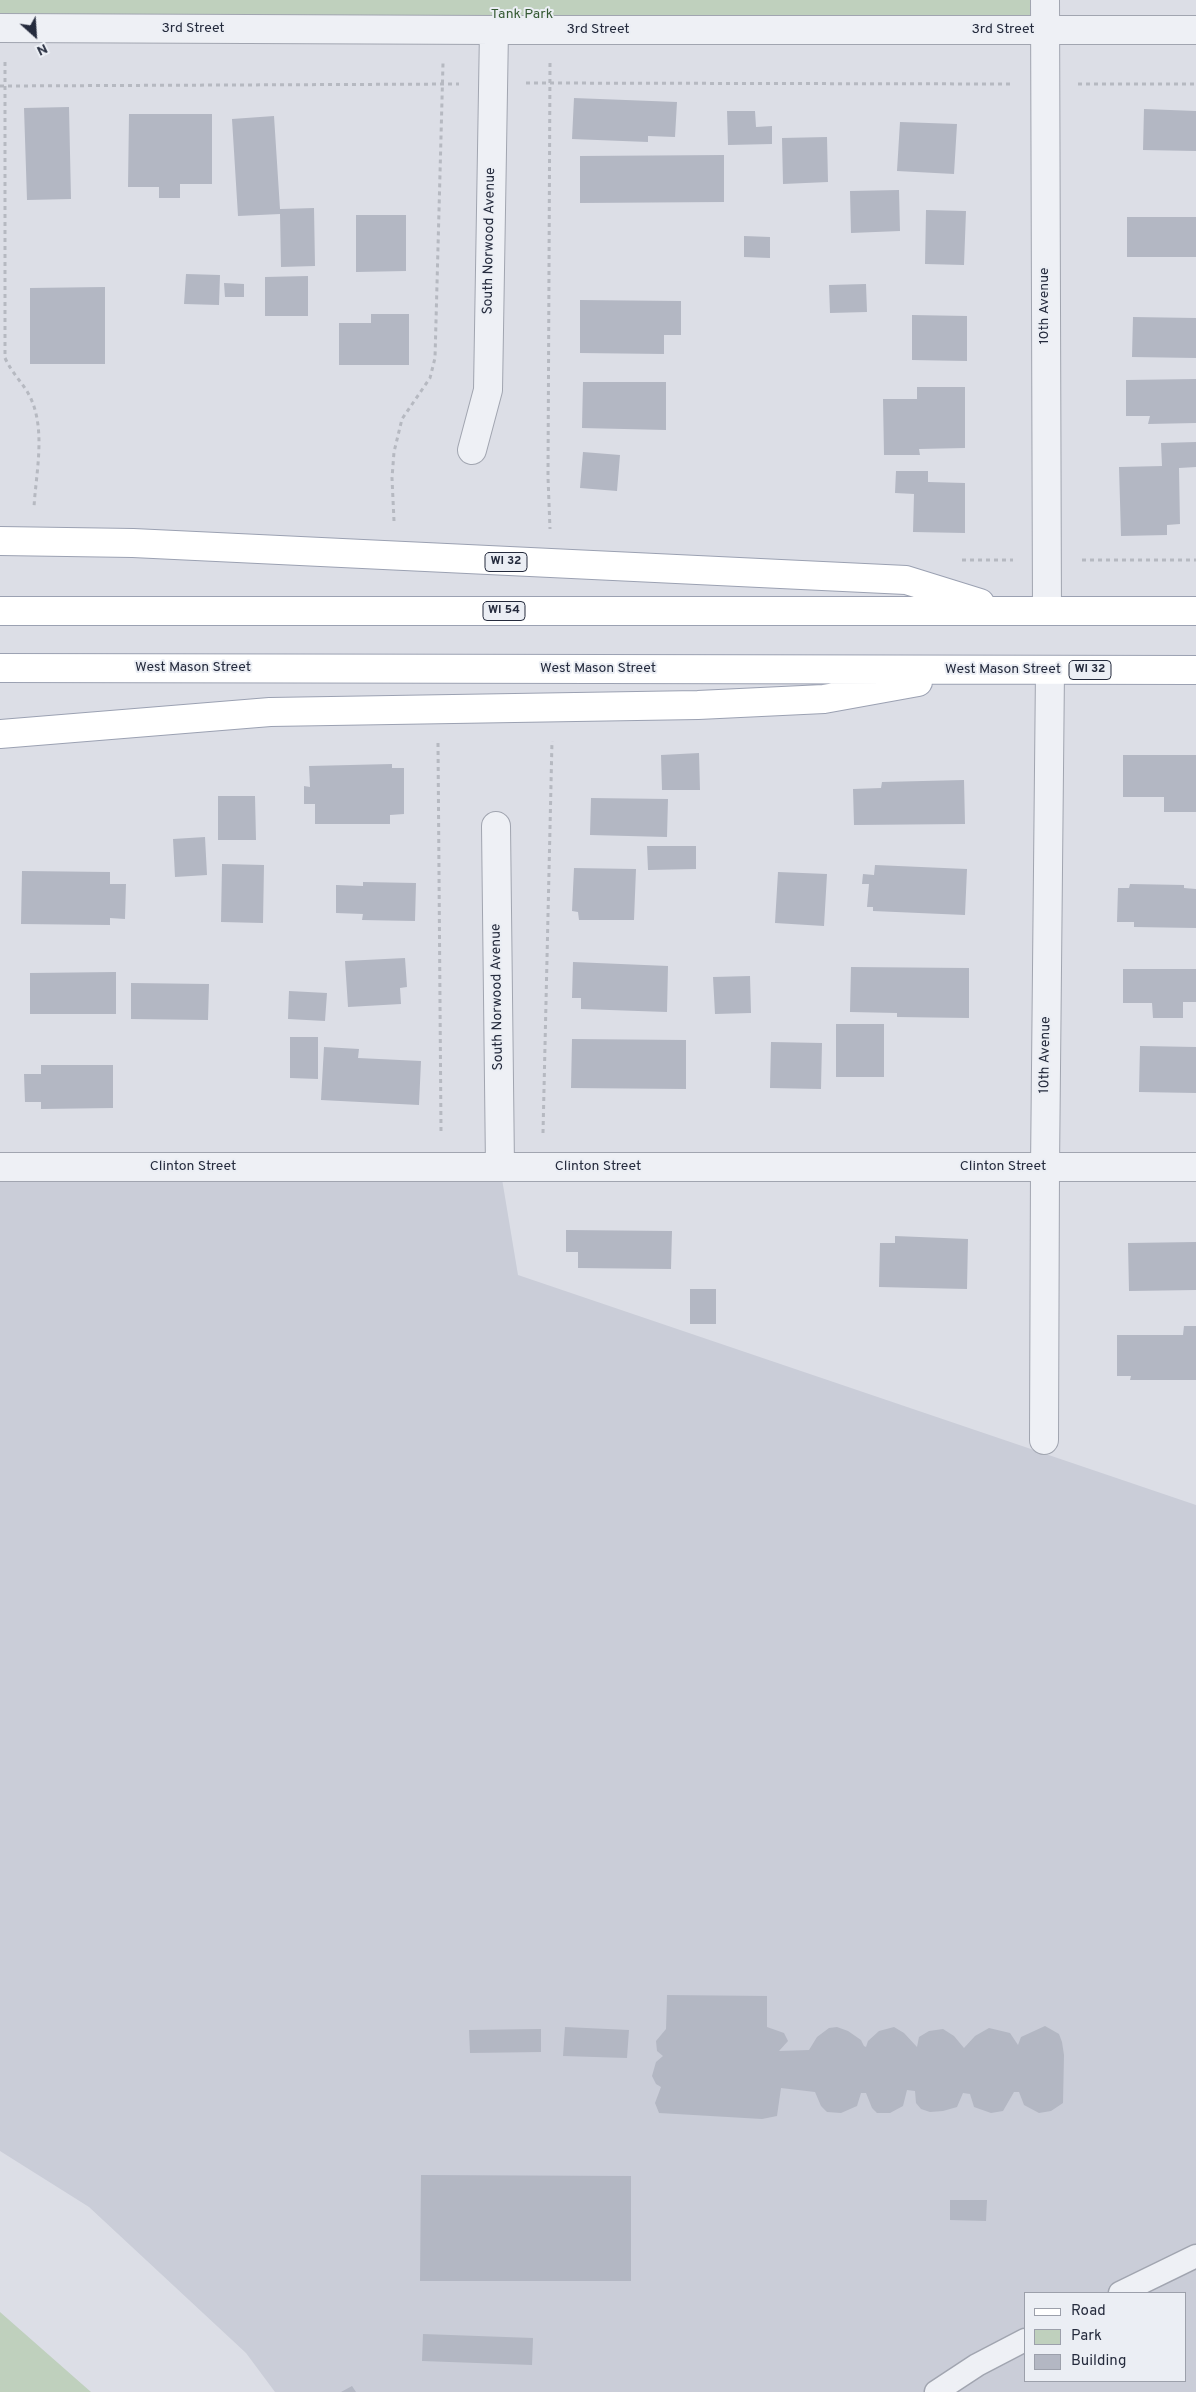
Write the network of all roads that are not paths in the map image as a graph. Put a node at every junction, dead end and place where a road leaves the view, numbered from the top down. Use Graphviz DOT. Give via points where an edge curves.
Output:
graph roads {
  1 [pos="1045,0"];
  2 [pos="3,28"];
  3 [pos="494,30"];
  4 [pos="1045,30"];
  5 [pos="1196,30"];
  6 [pos="472,450"];
  7 [pos="0,542"];
  8 [pos="1008,611"];
  9 [pos="1047,611"];
  10 [pos="1196,611"];
  11 [pos="0,612"];
  12 [pos="0,668"];
  13 [pos="983,670"];
  14 [pos="1050,670"];
  15 [pos="1196,670"];
  16 [pos="0,734"];
  17 [pos="496,826"];
  18 [pos="0,1167"];
  19 [pos="500,1167"];
  20 [pos="1196,1167"];
  21 [pos="1045,1168"];
  22 [pos="1044,1440"];
  23 [pos="1196,2256"];
  24 [pos="1122,2292"];
  25 [pos="1024,2341"];
  26 [pos="936,2392"];
  1 -- 4 [label="street, 10th Avenue"];
  2 -- 3 [label="street, 3rd Street"];
  3 -- 4 [label="street, 3rd Street"];
  3 -- 6 [label="street, South Norwood Avenue" via="488,390"];
  4 -- 5 [label="street, 3rd Street"];
  4 -- 9 [label="street, 10th Avenue"];
  7 -- 8 [label="main road, WI 32" via="133,543 906,580"];
  8 -- 9 [label="main road, WI 32"];
  8 -- 11 [label="main road, WI 54"];
  9 -- 10 [label="main road, WI 32"];
  12 -- 13 [label="main road, West Mason Street"];
  13 -- 14 [label="main road, West Mason Street / WI 32"];
  13 -- 16 [label="main road, WI 32" via="824,699 689,705 270,712"];
  14 -- 15 [label="main road, West Mason Street / WI 32"];
  14 -- 21 [label="street, 10th Avenue"];
  17 -- 19 [label="street, South Norwood Avenue"];
  18 -- 19 [label="street, Clinton Street"];
  19 -- 21 [label="street, Clinton Street"];
  20 -- 21 [label="street, Clinton Street"];
  21 -- 22 [label="street, 10th Avenue"];
  23 -- 24 [label="lane"];
  25 -- 26 [label="lane" via="977,2365"];
}
